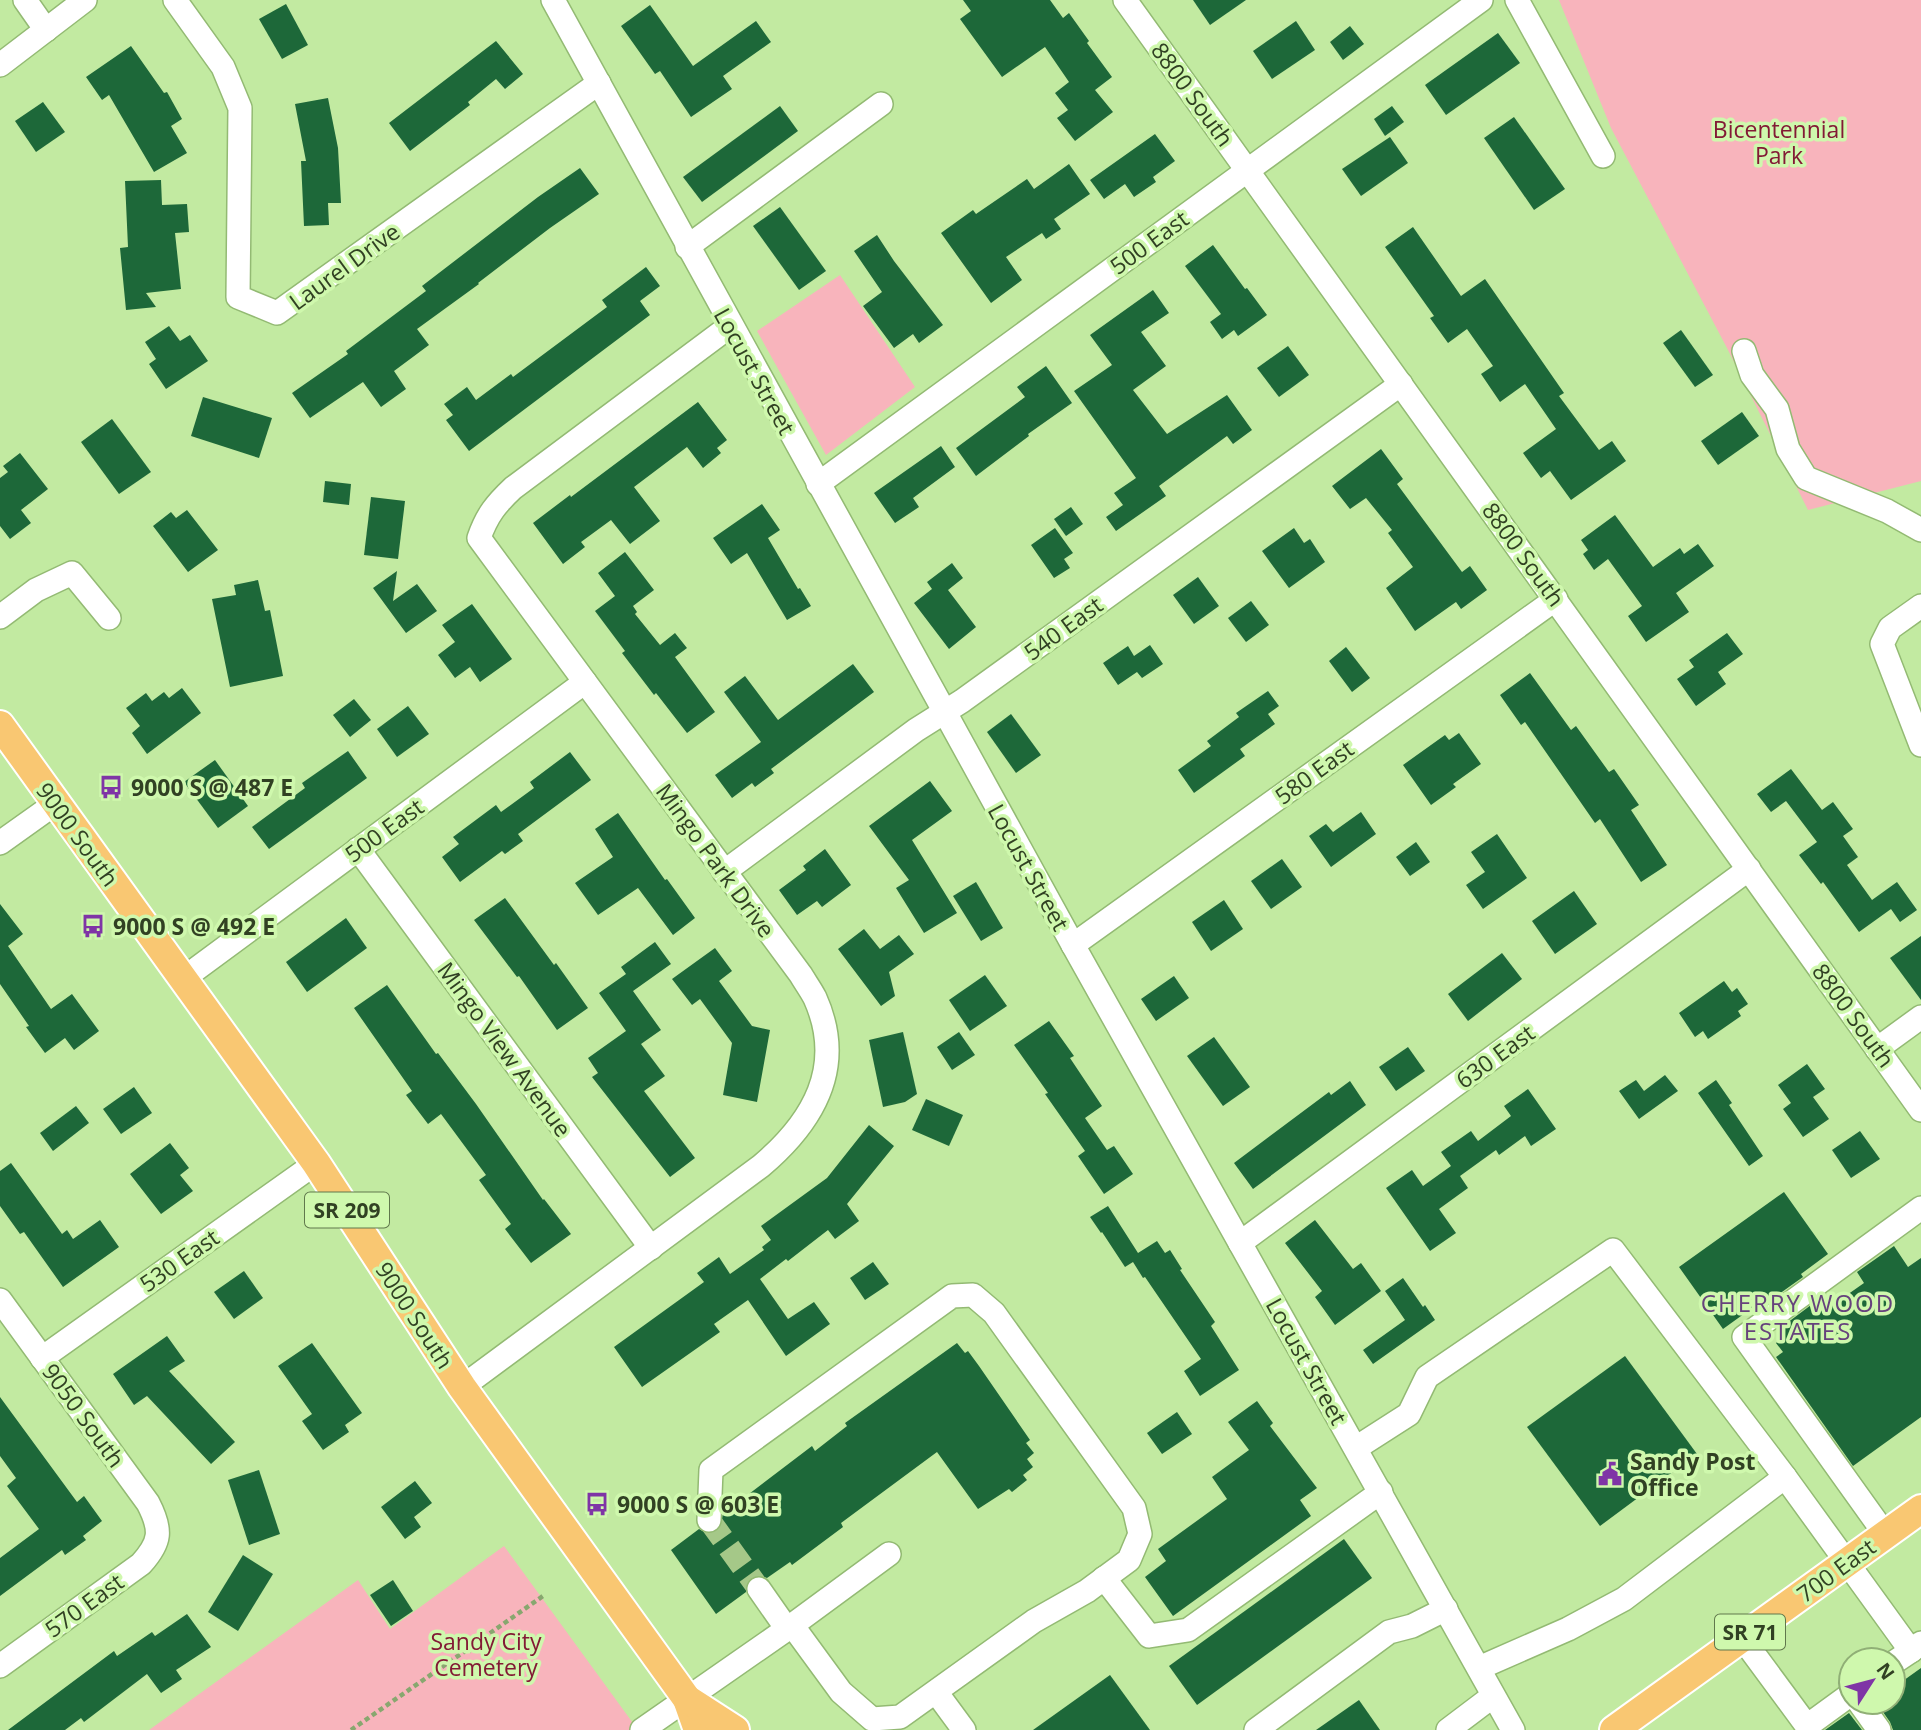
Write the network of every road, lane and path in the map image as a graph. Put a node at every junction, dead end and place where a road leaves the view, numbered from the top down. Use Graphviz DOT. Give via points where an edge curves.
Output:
graph roads {
  1 [pos="25,0"];
  2 [pos="85,0"];
  3 [pos="175,0"];
  4 [pos="552,0"];
  5 [pos="1125,0"];
  6 [pos="1481,0"];
  7 [pos="1517,0"];
  8 [pos="46,30"];
  9 [pos="0,65"];
  10 [pos="599,83"];
  11 [pos="881,104"];
  12 [pos="1603,156"];
  13 [pos="1248,170"];
  14 [pos="687,247"];
  15 [pos="730,326"];
  16 [pos="1744,351"];
  17 [pos="1401,384"];
  18 [pos="818,484"];
  19 [pos="1921,530"];
  20 [pos="1556,599"];
  21 [pos="1921,606"];
  22 [pos="0,618"];
  23 [pos="109,618"];
  24 [pos="585,682"];
  25 [pos="944,712"];
  26 [pos="0,725"];
  27 [pos="1921,745"];
  28 [pos="56,803"];
  29 [pos="0,843"];
  30 [pos="358,849"];
  31 [pos="1749,869"];
  32 [pos="724,872"];
  33 [pos="1073,946"];
  34 [pos="184,978"];
  35 [pos="1921,1017"];
  36 [pos="1877,1049"];
  37 [pos="1920,1105"];
  38 [pos="316,1163"];
  39 [pos="1921,1208"];
  40 [pos="1240,1243"];
  41 [pos="651,1248"];
  42 [pos="0,1300"];
  43 [pos="42,1358"];
  44 [pos="462,1387"];
  45 [pos="1356,1448"];
  46 [pos="1785,1478"];
  47 [pos="1381,1492"];
  48 [pos="1921,1509"];
  49 [pos="709,1520"];
  50 [pos="1885,1534"];
  51 [pos="158,1535"];
  52 [pos="889,1554"];
  53 [pos="1847,1562"];
  54 [pos="1104,1578"];
  55 [pos="759,1589"];
  56 [pos="543,1596"];
  57 [pos="1446,1609"];
  58 [pos="790,1627"];
  59 [pos="1742,1638"];
  60 [pos="1908,1652"];
  61 [pos="0,1667"];
  62 [pos="1479,1668"];
  63 [pos="936,1692"];
  64 [pos="1493,1696"];
  65 [pos="687,1699"];
  66 [pos="1837,1704"];
  67 [pos="876,1724"];
  68 [pos="351,1730"];
  69 [pos="642,1730"];
  70 [pos="698,1730"];
  71 [pos="735,1730"];
  72 [pos="964,1730"];
  73 [pos="1256,1730"];
  74 [pos="1448,1730"];
  75 [pos="1513,1730"];
  76 [pos="1614,1730"];
  1 -- 8 [label="street"];
  2 -- 8 [label="street"];
  3 -- 10 [label="street, Laurel Drive" via="223,67 240,108 238,297 277,313"];
  4 -- 10 [label="street, Locust Street"];
  5 -- 13 [label="street, 8800 South"];
  6 -- 13 [label="street, 500 East"];
  7 -- 12 [label="street"];
  8 -- 9 [label="street"];
  10 -- 14 [label="street, Locust Street"];
  11 -- 14 [label="street"];
  13 -- 17 [label="street, 8800 South"];
  13 -- 18 [label="street, 500 East"];
  14 -- 15 [label="street, Locust Street"];
  15 -- 18 [label="street, Locust Street"];
  15 -- 24 [label="street, Mingo Park Drive" via="526,476 486,518 479,538"];
  16 -- 19 [label="street" via="1752,375 1777,409 1788,449 1806,478"];
  17 -- 20 [label="street, 8800 South"];
  17 -- 25 [label="street, 540 East"];
  18 -- 25 [label="street, Locust Street"];
  20 -- 31 [label="street, 8800 South"];
  20 -- 33 [label="street, 580 East"];
  21 -- 27 [label="street" via="1890,628 1882,644"];
  22 -- 23 [label="street" via="36,590 72,573"];
  24 -- 30 [label="street, 500 East"];
  24 -- 32 [label="street, Mingo Park Drive"];
  25 -- 32 [label="street, 540 East"];
  25 -- 33 [label="street, Locust Street"];
  26 -- 28 [label="main road, 9000 South / SR 209"];
  28 -- 29 [label="street"];
  28 -- 34 [label="main road, 9000 South / SR 209"];
  30 -- 34 [label="street, 500 East"];
  30 -- 41 [label="street, Mingo View Avenue"];
  31 -- 36 [label="street, 8800 South"];
  31 -- 40 [label="street, 630 East"];
  32 -- 41 [label="street, Mingo Park Drive" via="814,998 827,1050 824,1077 801,1127 783,1147"];
  33 -- 40 [label="street, Locust Street"];
  34 -- 38 [label="main road, 9000 South / SR 209"];
  35 -- 36 [label="street"];
  36 -- 37 [label="street, 8800 South"];
  38 -- 43 [label="street, 530 East"];
  38 -- 44 [label="main road, 9000 South / SR 209"];
  39 -- 50 [label="street" via="1744,1337"];
  40 -- 45 [label="street, Locust Street"];
  41 -- 44 [label="street, Mingo Park Drive"];
  42 -- 43 [label="street, 9050 South"];
  43 -- 51 [label="street, 9050 South" via="148,1503"];
  44 -- 65 [label="main road, 9000 South / SR 209"];
  45 -- 46 [label="street" via="1409,1414 1427,1377 1613,1250"];
  45 -- 47 [label="street, Locust Street"];
  46 -- 53 [label="street"];
  46 -- 62 [label="street" via="1624,1599"];
  47 -- 54 [label="street" via="1188,1630 1149,1636"];
  47 -- 57 [label="street, Locust Street"];
  48 -- 50 [label="main road, 700 East / SR 71"];
  49 -- 54 [label="street" via="711,1470 952,1296 973,1294 994,1313 1135,1508 1140,1534 1129,1560"];
  50 -- 53 [label="main road, 700 East / SR 71"];
  51 -- 61 [label="street, 570 East" via="141,1564"];
  52 -- 58 [label="street"];
  53 -- 59 [label="main road, 700 East / SR 71"];
  53 -- 60 [label="street"];
  54 -- 63 [label="street" via="1034,1621"];
  55 -- 58 [label="street"];
  56 -- 68 [label="path" via="476,1643 468,1642 468,1649"];
  57 -- 62 [label="street, Locust Street"];
  57 -- 73 [label="street" via="1389,1632"];
  58 -- 65 [label="street"];
  58 -- 67 [label="street" via="841,1692"];
  59 -- 66 [label="street" via="1807,1726"];
  59 -- 76 [label="main road, 700 East / SR 71"];
  62 -- 64 [label="street, Locust Street"];
  63 -- 67 [label="street" via="901,1717"];
  63 -- 72 [label="street"];
  64 -- 74 [label="street"];
  64 -- 75 [label="street, Locust Street"];
  65 -- 69 [label="street"];
  65 -- 70 [label="main road, 9000 South / SR 209"];
  65 -- 71 [label="main road, 9000 South / SR 209"];
}
